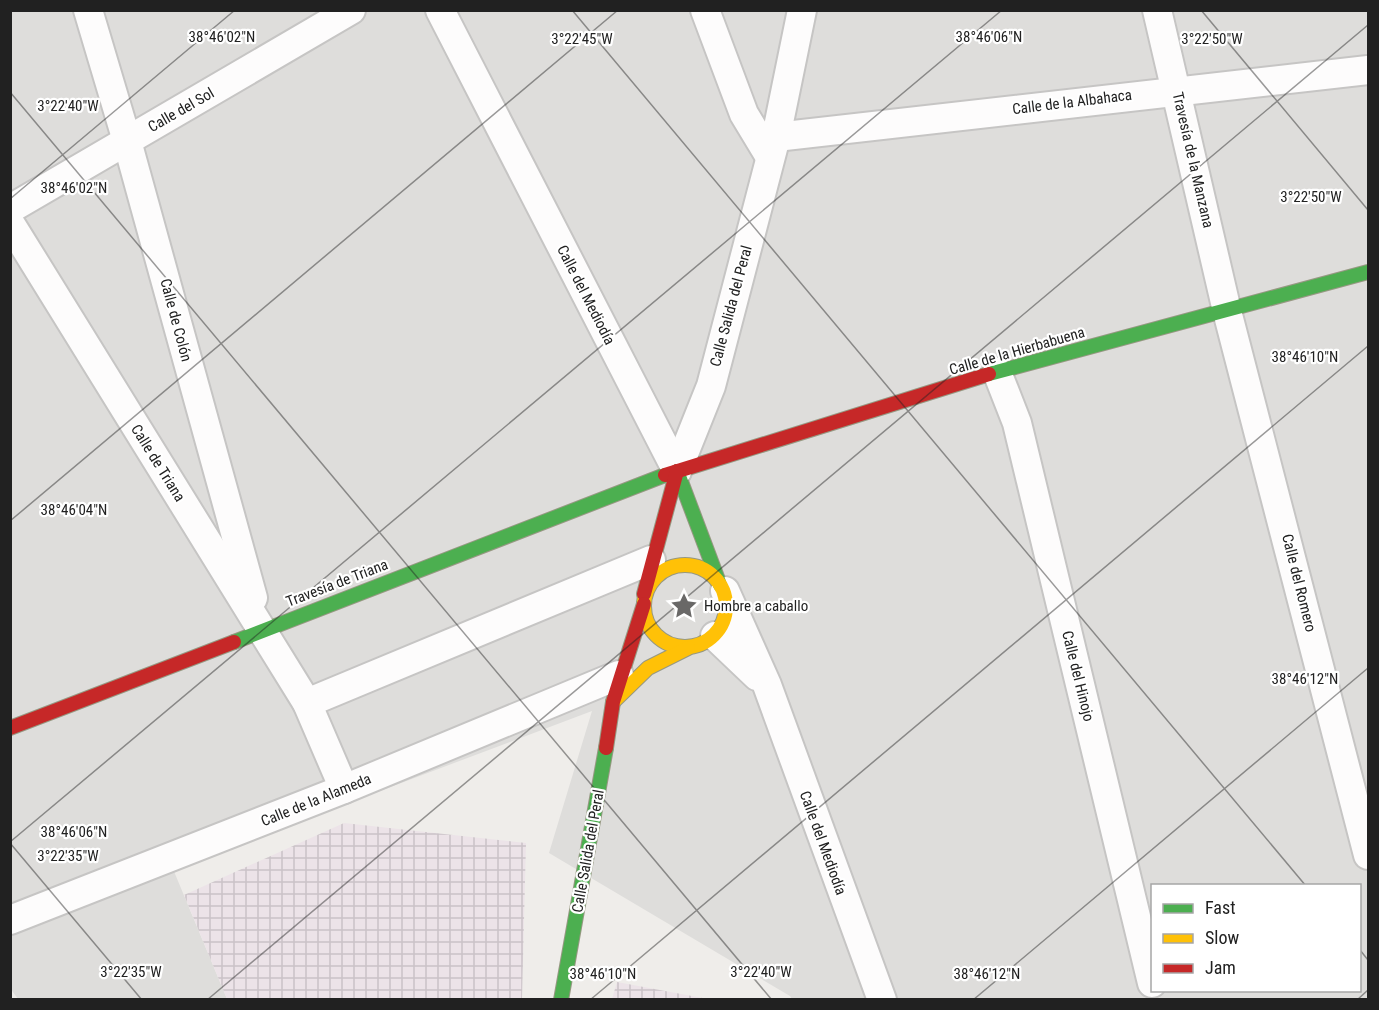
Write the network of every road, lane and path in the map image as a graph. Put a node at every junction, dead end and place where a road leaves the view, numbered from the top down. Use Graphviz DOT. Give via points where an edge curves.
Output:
graph roads {
  1 [pos="88,10"];
  2 [pos="351,10"];
  3 [pos="440,10"];
  4 [pos="705,10"];
  5 [pos="802,10"];
  6 [pos="1157,10"];
  7 [pos="1368,70"];
  8 [pos="1177,90"];
  9 [pos="127,141"];
  10 [pos="773,147"];
  11 [pos="10,209"];
  12 [pos="10,223"];
  13 [pos="1368,272"];
  14 [pos="1227,311"];
  15 [pos="997,372"];
  16 [pos="677,471"];
  17 [pos="651,560"];
  18 [pos="722,588"];
  19 [pos="644,601"];
  20 [pos="261,630"];
  21 [pos="715,636"];
  22 [pos="688,648"];
  23 [pos="767,685"];
  24 [pos="616,689"];
  25 [pos="306,703"];
  26 [pos="10,728"];
  27 [pos="344,789"];
  28 [pos="1368,855"];
  29 [pos="10,920"];
  30 [pos="1151,979"];
  31 [pos="561,999"];
  32 [pos="882,999"];
  1 -- 9 [label="street, Calle de Colón"];
  2 -- 9 [label="street, Calle del Sol"];
  3 -- 16 [label="street, Calle del Mediodía"];
  4 -- 10 [label="street" via="744,114"];
  5 -- 10 [label="street, Calle Salida del Peral"];
  6 -- 8 [label="street, Travesía de la Manzana"];
  7 -- 8 [label="street, Calle de la Albahaca"];
  8 -- 10 [label="street, Calle de la Albahaca"];
  8 -- 14 [label="street, Travesía de la Manzana"];
  9 -- 11 [label="street, Calle del Sol"];
  9 -- 20 [label="street, Calle de Colón"];
  10 -- 16 [label="street, Calle Salida del Peral" via="711,386"];
  12 -- 20 [label="street, Calle de Triana"];
  13 -- 14 [label="street, Calle de la Hierbabuena"];
  14 -- 15 [label="street, Calle de la Hierbabuena"];
  14 -- 28 [label="street, Calle del Romero"];
  15 -- 16 [label="street, Calle de la Hierbabuena"];
  15 -- 30 [label="street, Calle del Hinojo" via="1017,423"];
  16 -- 17 [label="street, Calle Salida del Peral"];
  16 -- 18 [label="street, Calle del Mediodía"];
  16 -- 20 [label="street, Travesía de Triana"];
  17 -- 19 [label="street, Calle Salida del Peral"];
  17 -- 25 [label="street"];
  18 -- 19 [label="street" via="708,570 682,564 657,574"];
  18 -- 21 [label="street" via="726,615"];
  18 -- 23 [label="street, Calle del Mediodía"];
  19 -- 22 [label="street" via="646,623 663,642"];
  19 -- 24 [label="street, Calle Salida del Peral"];
  20 -- 25 [label="street, Calle de Triana"];
  20 -- 26 [label="street, Travesía de Triana"];
  21 -- 22 [label="street"];
  21 -- 23 [label="street, Calle del Mediodía"];
  22 -- 24 [label="street"];
  23 -- 32 [label="street, Calle del Mediodía"];
  24 -- 27 [label="street, Calle de la Alameda"];
  24 -- 31 [label="street, Calle Salida del Peral"];
  25 -- 27 [label="street, Calle de Triana"];
  27 -- 29 [label="street, Calle de la Alameda"];
}
